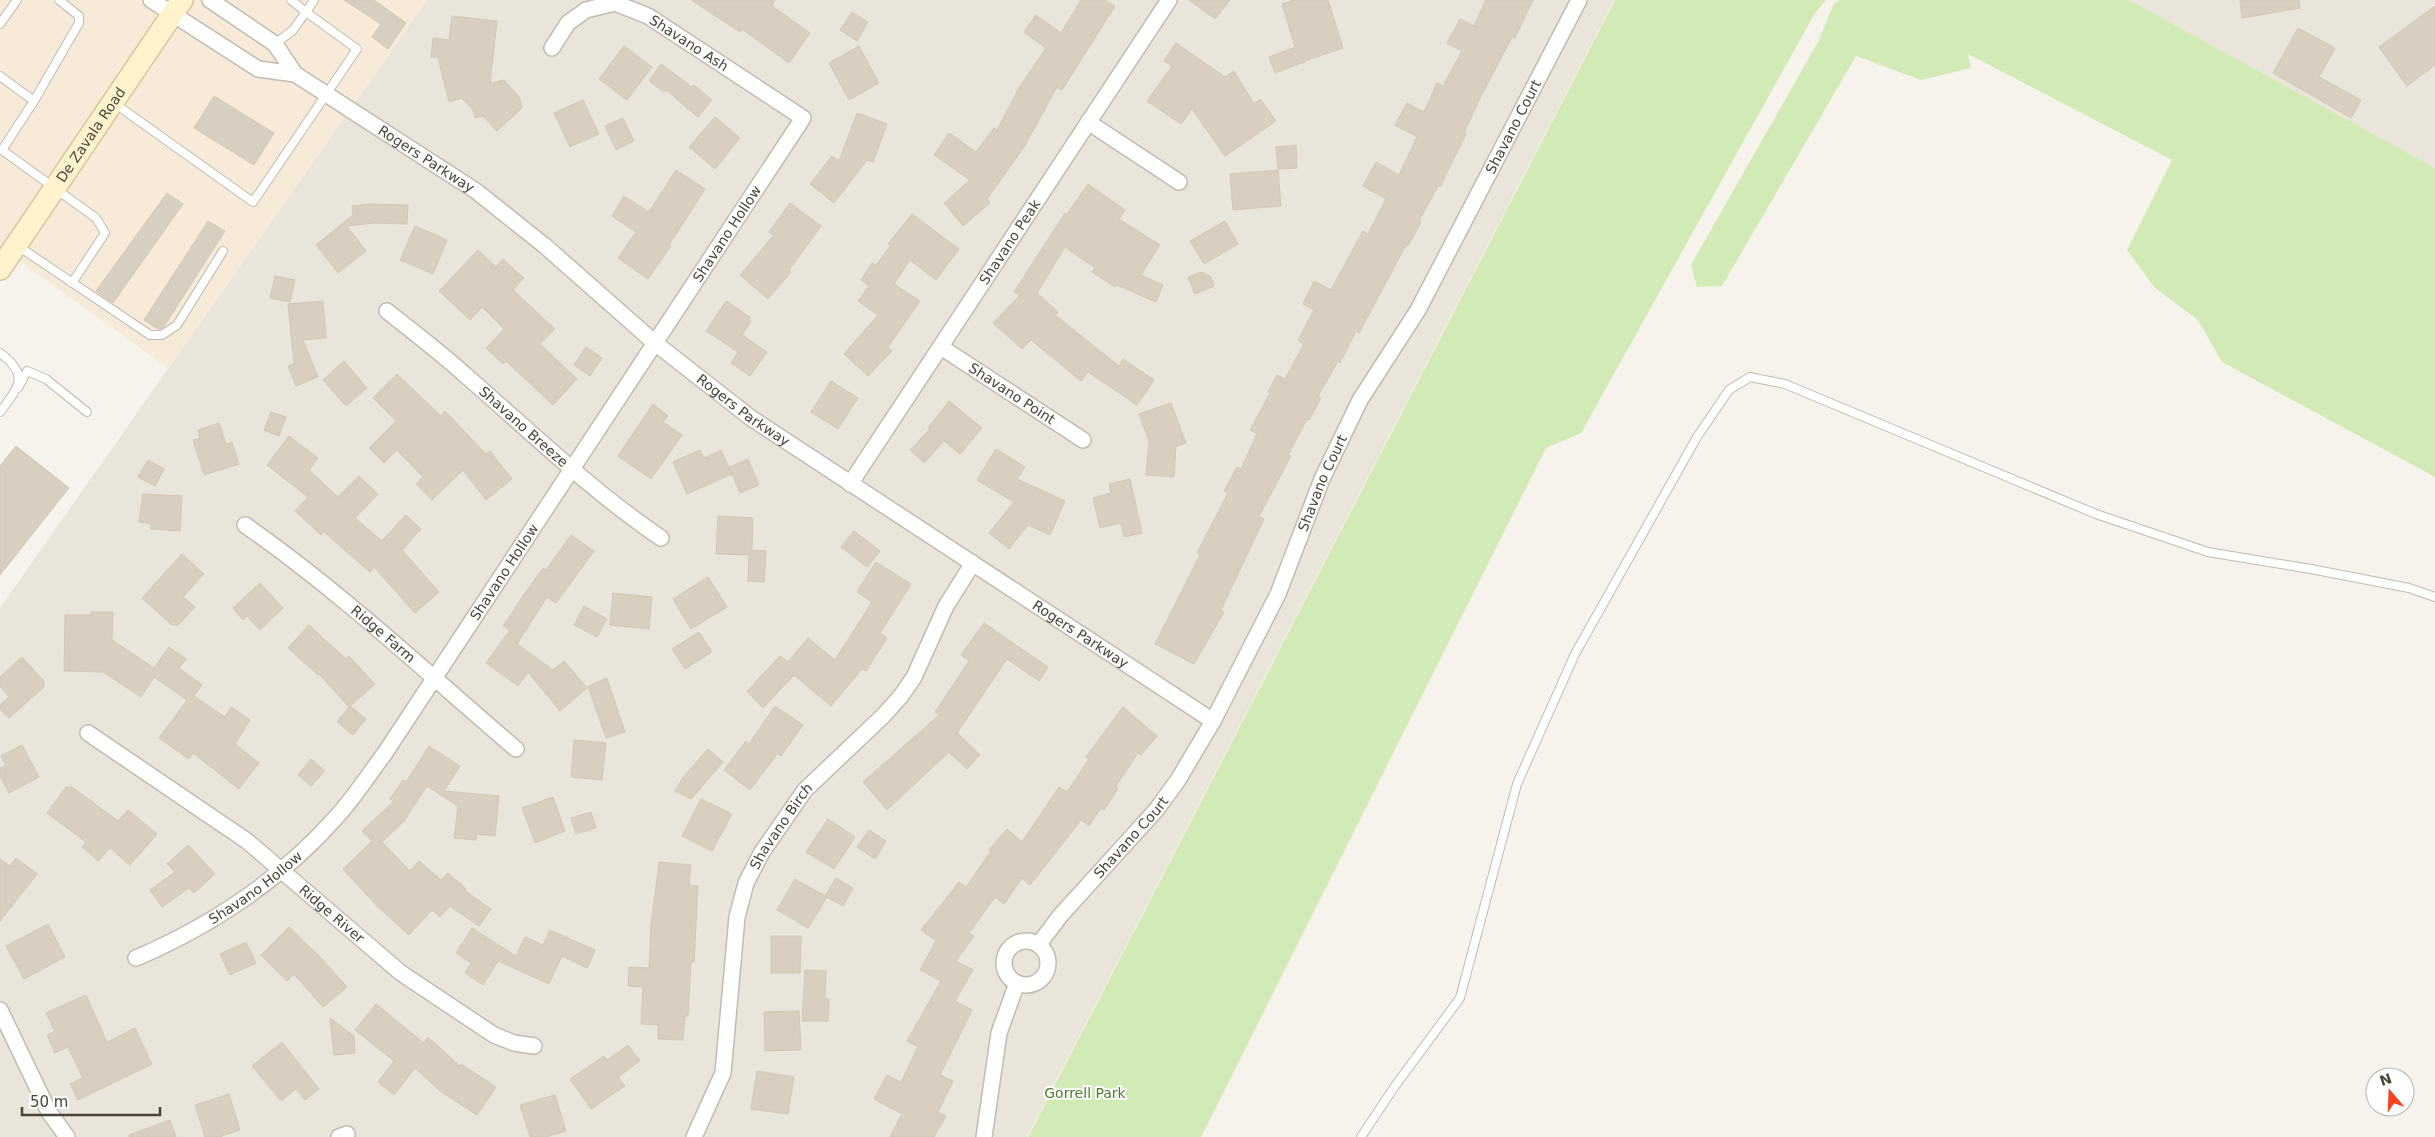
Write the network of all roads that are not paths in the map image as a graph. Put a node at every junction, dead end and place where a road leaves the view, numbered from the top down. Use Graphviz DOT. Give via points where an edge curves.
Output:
graph roads {
  1 [pos="17,0"];
  2 [pos="59,0"];
  3 [pos="151,0"];
  4 [pos="210,0"];
  5 [pos="291,0"];
  6 [pos="314,0"];
  7 [pos="1169,0"];
  8 [pos="1579,0"];
  9 [pos="177,7"];
  10 [pos="306,12"];
  11 [pos="0,24"];
  12 [pos="275,44"];
  13 [pos="552,48"];
  14 [pos="295,74"];
  15 [pos="0,76"];
  16 [pos="327,95"];
  17 [pos="34,101"];
  18 [pos="112,102"];
  19 [pos="803,118"];
  20 [pos="1088,122"];
  21 [pos="1179,182"];
  22 [pos="56,187"];
  23 [pos="16,245"];
  24 [pos="223,251"];
  25 [pos="0,269"];
  26 [pos="72,283"];
  27 [pos="387,311"];
  28 [pos="655,343"];
  29 [pos="941,347"];
  30 [pos="0,353"];
  31 [pos="18,388"];
  32 [pos="0,412"];
  33 [pos="87,412"];
  34 [pos="1083,440"];
  35 [pos="572,470"];
  36 [pos="850,484"];
  37 [pos="245,525"];
  38 [pos="661,538"];
  39 [pos="974,563"];
  40 [pos="2435,597"];
  41 [pos="434,679"];
  42 [pos="1213,721"];
  43 [pos="88,733"];
  44 [pos="516,750"];
  45 [pos="282,869"];
  46 [pos="1039,944"];
  47 [pos="136,958"];
  48 [pos="1017,984"];
  49 [pos="0,1010"];
  50 [pos="534,1046"];
  51 [pos="67,1137"];
  52 [pos="694,1137"];
  53 [pos="984,1137"];
  54 [pos="1361,1137"];
  1 -- 11 [label="lane"];
  2 -- 17 [label="lane" via="79,16 79,23"];
  3 -- 9 [label="street, Rogers Parkway"];
  4 -- 12 [label="street, Rogers Parkway"];
  5 -- 10 [label="lane"];
  6 -- 10 [label="lane"];
  7 -- 20 [label="street, Shavano Peak"];
  8 -- 42 [label="street, Shavano Court" via="1418,310 1360,400 1322,479 1278,594"];
  9 -- 14 [label="street, Rogers Parkway" via="258,69"];
  9 -- 18 [label="main road, De Zavala Road"];
  10 -- 12 [label="lane" via="293,30"];
  10 -- 16 [label="lane" via="357,49"];
  12 -- 14 [label="street, Rogers Parkway"];
  13 -- 19 [label="street, Shavano Ash" via="568,22 586,10 616,3 648,16"];
  14 -- 16 [label="street, Rogers Parkway"];
  15 -- 17 [label="lane"];
  16 -- 18 [label="lane" via="254,202"];
  16 -- 28 [label="street, Rogers Parkway" via="476,191 545,246"];
  17 -- 22 [label="lane" via="2,150"];
  18 -- 22 [label="main road, De Zavala Road"];
  19 -- 28 [label="street, Shavano Hollow"];
  20 -- 21 [label="street"];
  20 -- 29 [label="street, Shavano Peak"];
  22 -- 23 [label="main road, De Zavala Road"];
  22 -- 26 [label="lane" via="96,218 105,233"];
  23 -- 25 [label="main road, De Zavala Road"];
  23 -- 26 [label="lane"];
  24 -- 26 [label="lane" via="177,325 162,335 150,335"];
  27 -- 35 [label="street, Shavano Breeze" via="462,372"];
  28 -- 35 [label="street, Shavano Hollow"];
  28 -- 36 [label="street, Rogers Parkway" via="751,418"];
  29 -- 34 [label="street, Shavano Point"];
  29 -- 36 [label="street, Shavano Peak"];
  30 -- 31 [label="lane" via="14,363"];
  31 -- 32 [label="lane"];
  31 -- 33 [label="lane" via="26,371 46,380"];
  35 -- 38 [label="street, Shavano Breeze"];
  35 -- 41 [label="street, Shavano Hollow"];
  36 -- 39 [label="street, Rogers Parkway"];
  37 -- 41 [label="street, Ridge Farm" via="294,559"];
  39 -- 42 [label="street, Rogers Parkway"];
  39 -- 52 [label="street, Shavano Birch" via="946,606 914,677 901,696 805,790 762,852 746,883 737,917 723,1073"];
  40 -- 54 [label="lane" via="2408,588 2208,552 2096,514 1785,384 1750,377 1729,390 1697,437 1575,654 1517,784 1460,998"];
  41 -- 44 [label="street, Ridge Farm"];
  41 -- 45 [label="street, Shavano Hollow" via="386,753 340,814"];
  42 -- 46 [label="street, Shavano Court" via="1157,809 1060,916"];
  43 -- 45 [label="street, Ridge River" via="212,815"];
  45 -- 47 [label="street, Shavano Hollow" via="210,921"];
  45 -- 50 [label="street, Ridge River" via="401,973 494,1035 514,1044"];
  46 -- 48 [label="street" via="1048,957 1046,973 1034,984"];
  46 -- 48 [label="street" via="1031,941 1015,943 1004,956 1006,972"];
  48 -- 53 [label="street" via="999,1033"];
  49 -- 51 [label="street" via="49,1112"];
}
